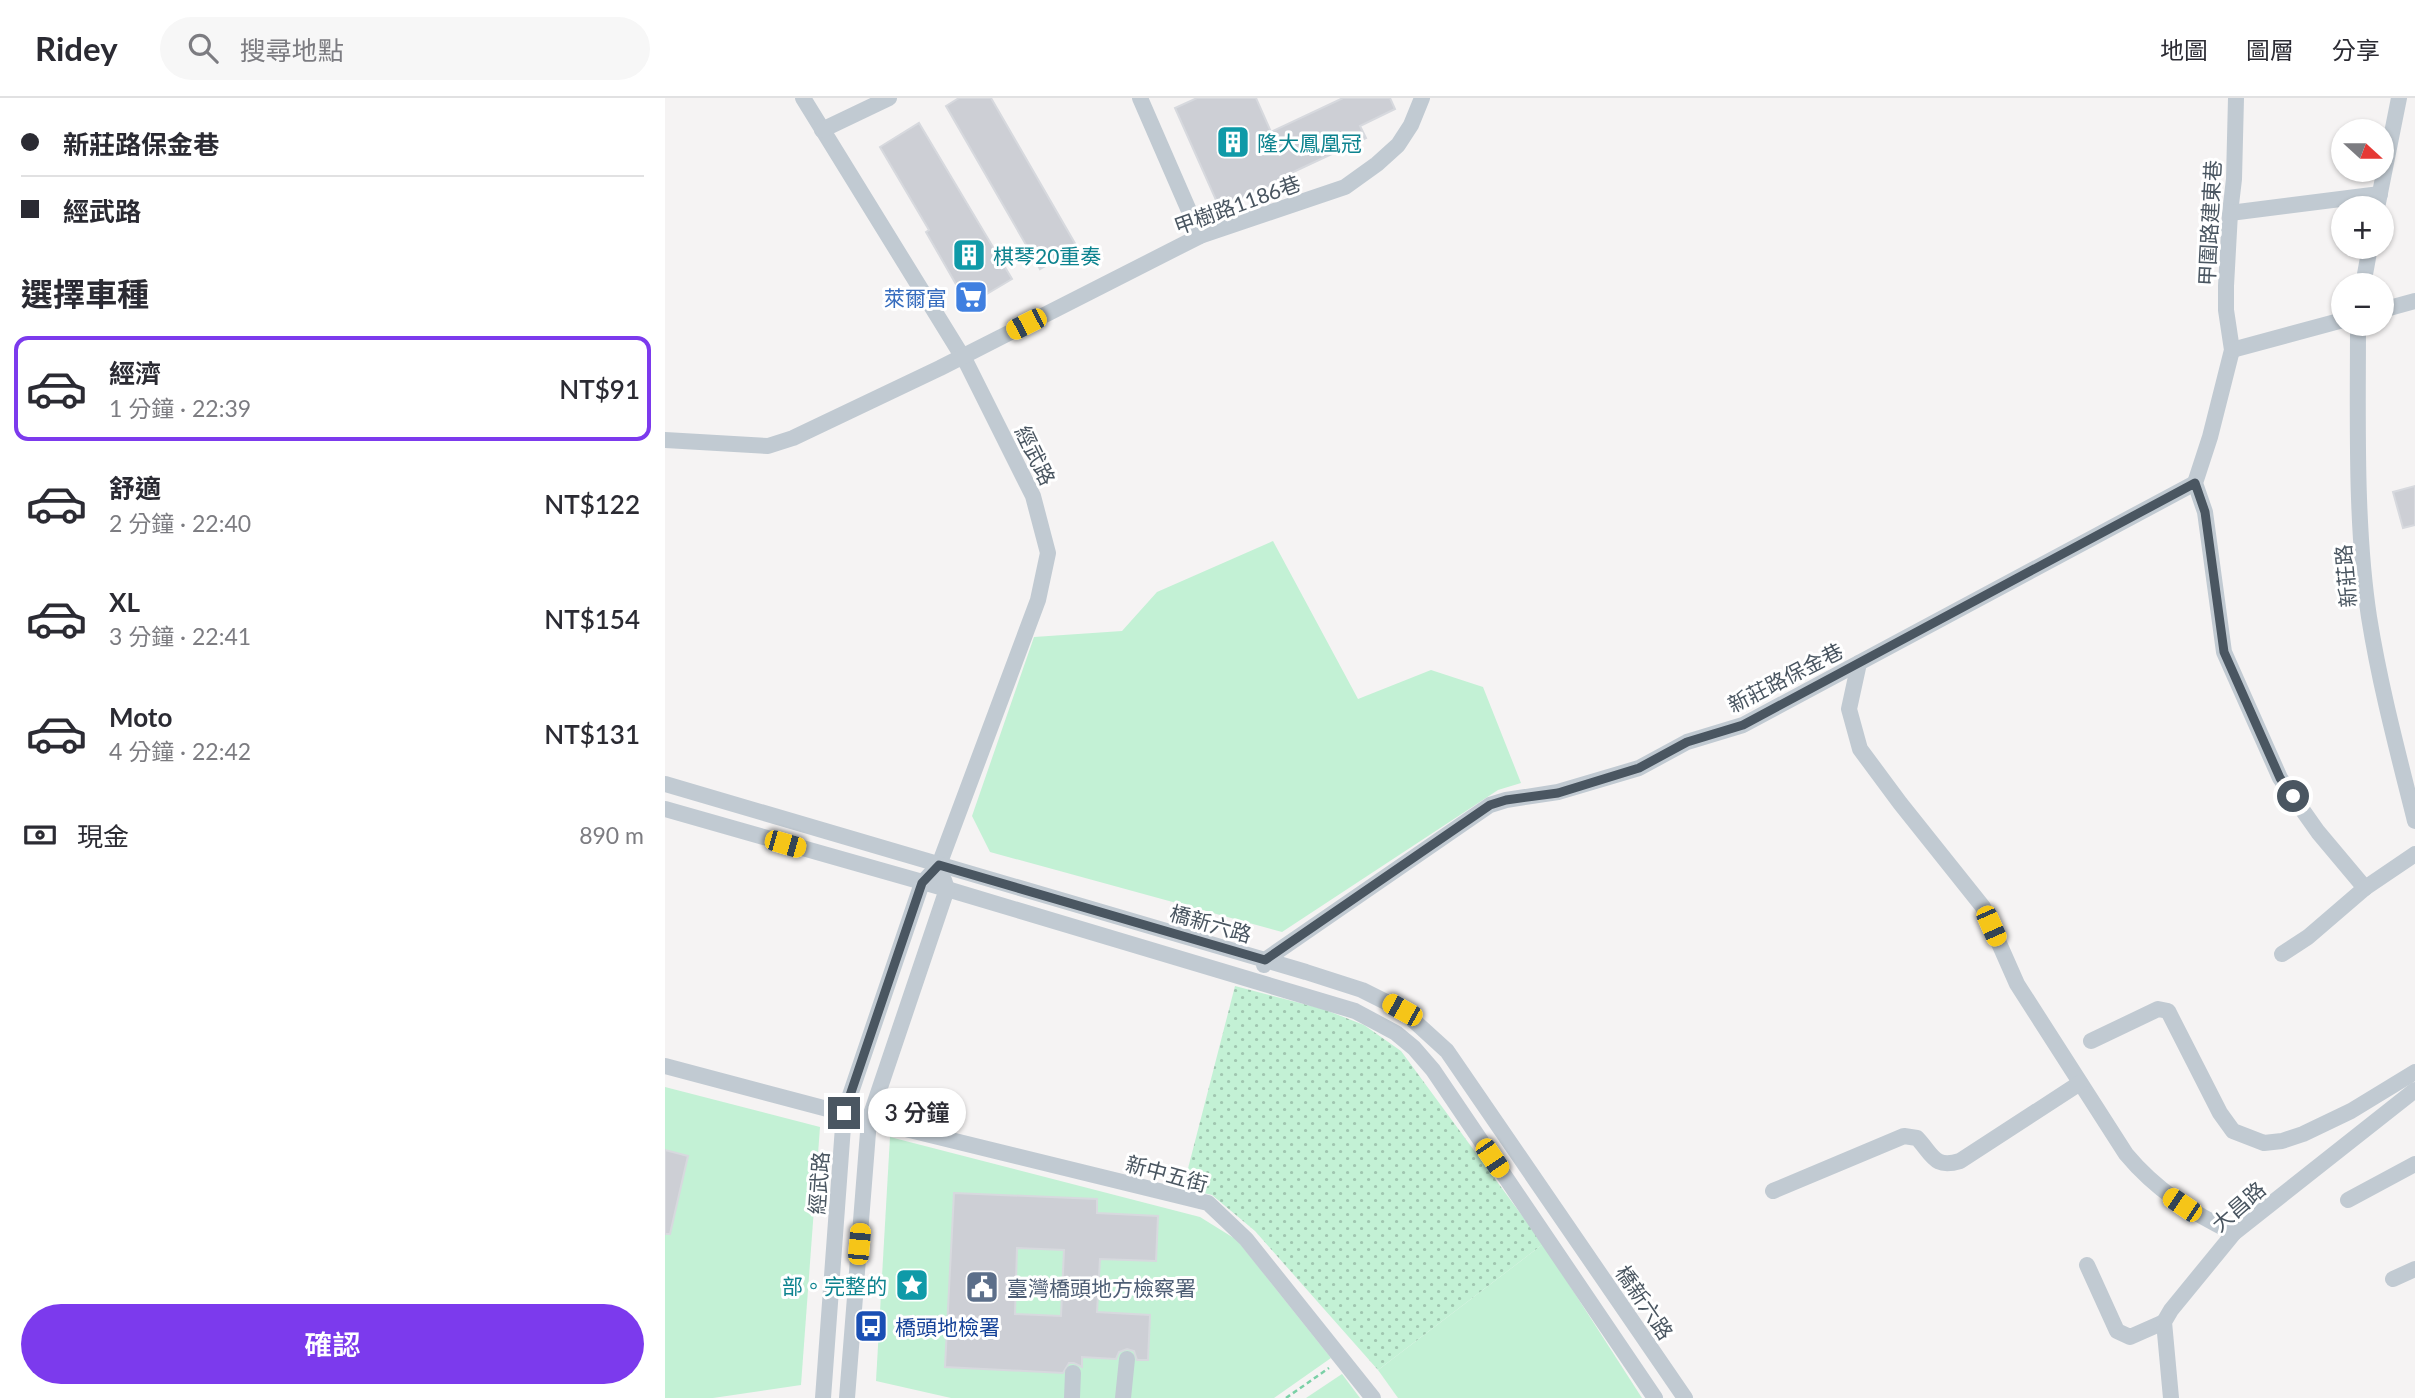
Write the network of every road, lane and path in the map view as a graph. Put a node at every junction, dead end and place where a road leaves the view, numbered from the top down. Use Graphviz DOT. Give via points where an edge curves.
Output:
graph roads {
  1 [pos="803,98"];
  2 [pos="889,98"];
  3 [pos="1140,98"];
  4 [pos="1422,98"];
  5 [pos="2236,98"];
  6 [pos="2399,98"];
  7 [pos="822,130"];
  8 [pos="2380,196"];
  9 [pos="2331,205"];
  10 [pos="2230,213"];
  11 [pos="1200,236"];
  12 [pos="2415,301"];
  13 [pos="2394,307"];
  14 [pos="2331,323"];
  15 [pos="2358,336"];
  16 [pos="2232,350"];
  17 [pos="962,356"];
  18 [pos="665,440"];
  19 [pos="2195,483"];
  20 [pos="1859,663"];
  21 [pos="665,784"];
  22 [pos="665,809"];
  23 [pos="2415,821"];
  24 [pos="2415,854"];
  25 [pos="939,865"];
  26 [pos="922,883"];
  27 [pos="2365,888"];
  28 [pos="947,889"];
  29 [pos="2282,954"];
  30 [pos="1265,960"];
  31 [pos="1259,982"];
  32 [pos="2091,1041"];
  33 [pos="665,1066"];
  34 [pos="2415,1072"];
  35 [pos="2080,1083"];
  36 [pos="2415,1090"];
  37 [pos="844,1113"];
  38 [pos="869,1120"];
  39 [pos="2415,1164"];
  40 [pos="1773,1191"];
  41 [pos="2348,1199"];
  42 [pos="2234,1233"];
  43 [pos="2087,1265"];
  44 [pos="2415,1269"];
  45 [pos="2393,1279"];
  46 [pos="2164,1322"];
  47 [pos="1128,1359"];
  48 [pos="1343,1359"];
  49 [pos="1073,1373"];
  50 [pos="823,1398"];
  51 [pos="847,1398"];
  52 [pos="1072,1398"];
  53 [pos="1125,1398"];
  54 [pos="1286,1398"];
  55 [pos="1373,1398"];
  56 [pos="1655,1398"];
  57 [pos="1685,1398"];
  58 [pos="2171,1398"];
  1 -- 7 [label="street, 經武路"];
  2 -- 7 [label="street"];
  3 -- 11 [label="street"];
  4 -- 11 [label="street, 甲樹路1186巷" via="1398,145 1345,187"];
  5 -- 10 [label="street, 甲圍路建東巷"];
  6 -- 8 [label="street"];
  7 -- 17 [label="street, 經武路"];
  9 -- 10 [label="street"];
  10 -- 16 [label="street, 甲圍路建東巷" via="2226,310"];
  11 -- 17 [label="street, 甲樹路1186巷"];
  12 -- 13 [label="street"];
  14 -- 16 [label="street"];
  15 -- 23 [label="street, 新莊路" via="2361,512 2369,616"];
  16 -- 19 [label="street"];
  17 -- 18 [label="street, 甲樹路1186巷" via="768,446"];
  17 -- 25 [label="street, 經武路" via="1033,496 1048,554 1038,600"];
  19 -- 20 [label="street, 新莊路保金巷"];
  19 -- 27 [label="street" via="2205,512 2224,652 2280,778"];
  20 -- 30 [label="street, 新莊路保金巷" via="1743,725 1687,742 1639,768 1558,793 1490,805"];
  20 -- 35 [label="street" via="1849,709 1860,748 1983,907 2017,984"];
  21 -- 25 [label="street, 橋新六路"];
  22 -- 26 [label="street, 橋新六路"];
  24 -- 27 [label="street"];
  25 -- 26 [label="street, 經武路"];
  25 -- 28 [label="street"];
  25 -- 30 [label="street, 橋新六路"];
  26 -- 28 [label="street, 橋新六路"];
  26 -- 37 [label="street, 經武路"];
  27 -- 29 [label="street"];
  28 -- 31 [label="street, 橋新六路"];
  28 -- 38 [label="street"];
  30 -- 31 [label="street"];
  30 -- 57 [label="street, 橋新六路" via="1382,999 1402,1010 1447,1051"];
  31 -- 56 [label="street, 橋新六路" via="1355,1011 1414,1048"];
  32 -- 34 [label="street" via="2158,1009 2168,1011 2233,1131 2264,1143 2303,1134"];
  33 -- 37 [label="street"];
  35 -- 40 [label="street" via="1960,1161 1936,1161 1917,1138 1904,1136"];
  35 -- 42 [label="street" via="2145,1176 2204,1219"];
  36 -- 42 [label="street, 大昌路"];
  37 -- 38 [label="street, 新中五街"];
  37 -- 50 [label="street, 經武路"];
  38 -- 48 [label="street, 新中五街" via="1208,1203 1245,1239"];
  38 -- 51 [label="street"];
  39 -- 41 [label="street"];
  42 -- 46 [label="street, 大昌路"];
  43 -- 46 [label="street" via="2117,1331 2130,1337"];
  44 -- 45 [label="street"];
  46 -- 58 [label="street"];
  47 -- 53 [label="street"];
  48 -- 54 [label="path"];
  48 -- 55 [label="street, 新中五街"];
  49 -- 52 [label="street"];
}
